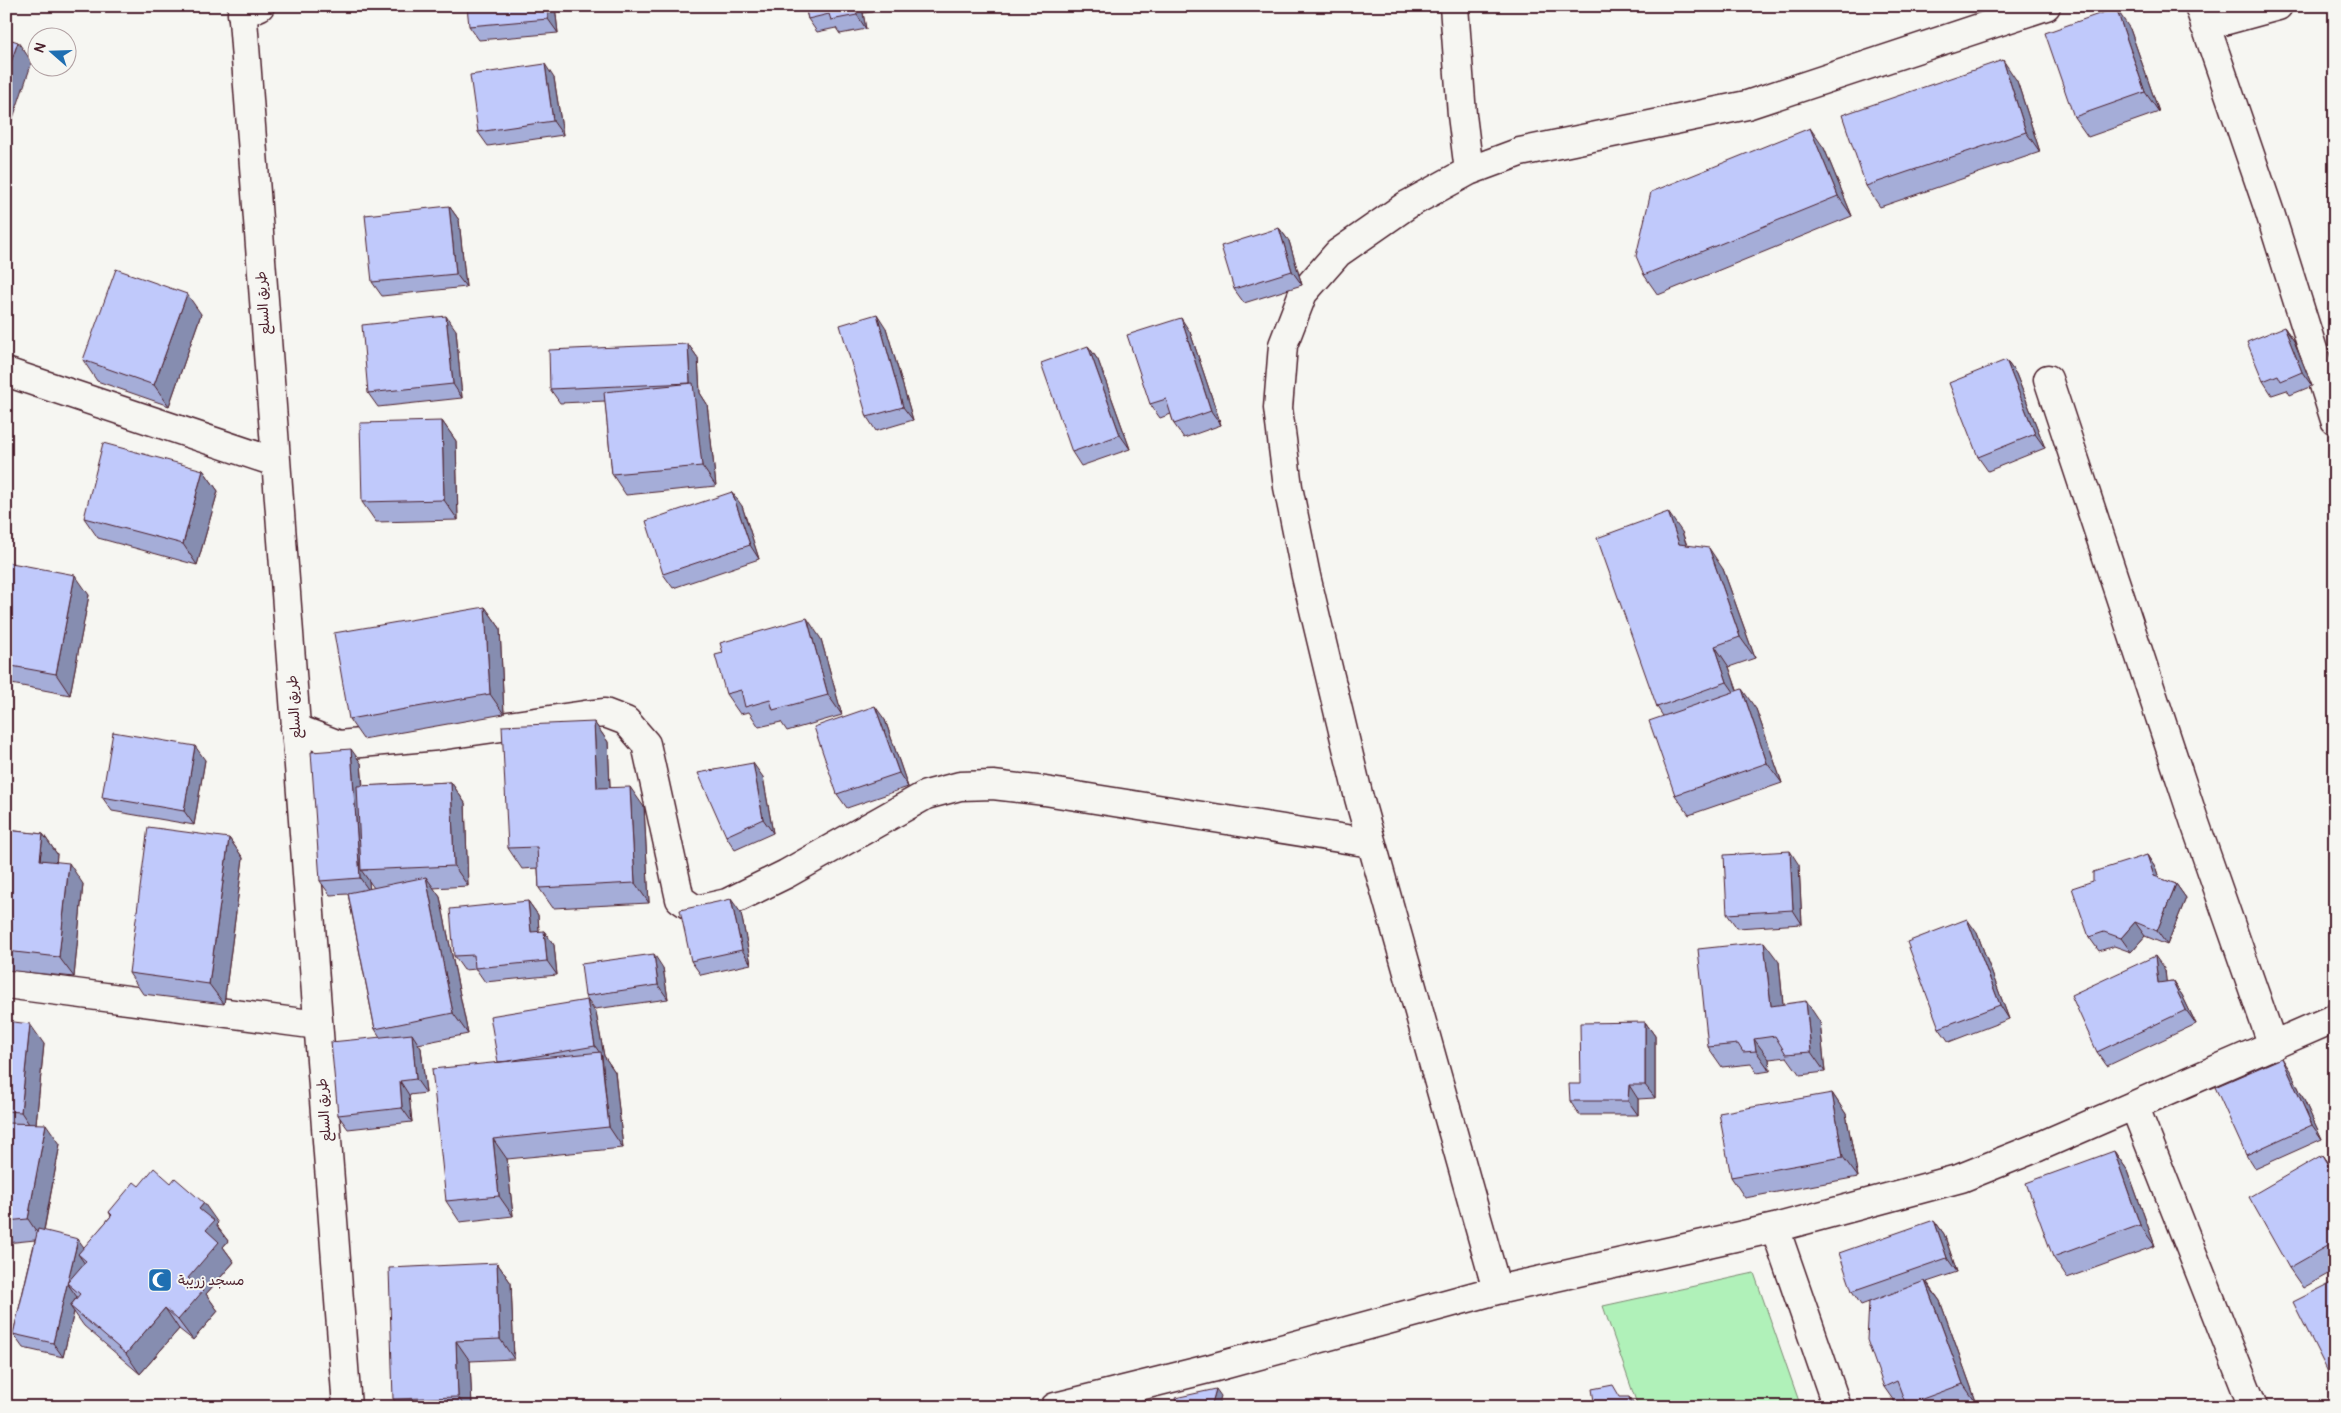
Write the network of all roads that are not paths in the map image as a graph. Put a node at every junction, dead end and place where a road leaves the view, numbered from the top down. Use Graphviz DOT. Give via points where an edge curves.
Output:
graph roads {
  1 [pos="1454,6"];
  2 [pos="2046,6"];
  3 [pos="2278,6"];
  4 [pos="248,9"];
  5 [pos="2202,16"];
  6 [pos="1469,171"];
  7 [pos="6,372"];
  8 [pos="2048,379"];
  9 [pos="2335,420"];
  10 [pos="275,462"];
  11 [pos="295,728"];
  12 [pos="1371,843"];
  13 [pos="6,984"];
  14 [pos="2335,1018"];
  15 [pos="318,1025"];
  16 [pos="2273,1046"];
  17 [pos="2134,1105"];
  18 [pos="1775,1228"];
  19 [pos="1497,1290"];
  20 [pos="347,1407"];
  21 [pos="1055,1407"];
  22 [pos="1837,1407"];
  23 [pos="2253,1407"];
  1 -- 6 [label="street"];
  2 -- 6 [label="street" via="1747,105 1520,152"];
  3 -- 5 [label="street"];
  4 -- 10 [label="street, طريق السلع"];
  5 -- 9 [label="street" via="2270,213"];
  6 -- 12 [label="street" via="1407,205 1338,253 1303,293 1283,346 1278,408 1288,487 1306,576"];
  7 -- 10 [label="street"];
  8 -- 16 [label="street"];
  10 -- 11 [label="street, طريق السلع"];
  11 -- 12 [label="street" via="339,745 438,736 605,713 626,721 646,744 680,899 696,910 727,903 786,874 926,795 960,786 993,784 1045,791"];
  11 -- 15 [label="street, طريق السلع"];
  12 -- 19 [label="street"];
  13 -- 15 [label="street"];
  14 -- 16 [label="street"];
  15 -- 20 [label="street, طريق السلع"];
  16 -- 17 [label="street"];
  17 -- 18 [label="street" via="1961,1178"];
  17 -- 23 [label="street"];
  18 -- 19 [label="street"];
  18 -- 22 [label="street"];
  19 -- 21 [label="street"];
}
